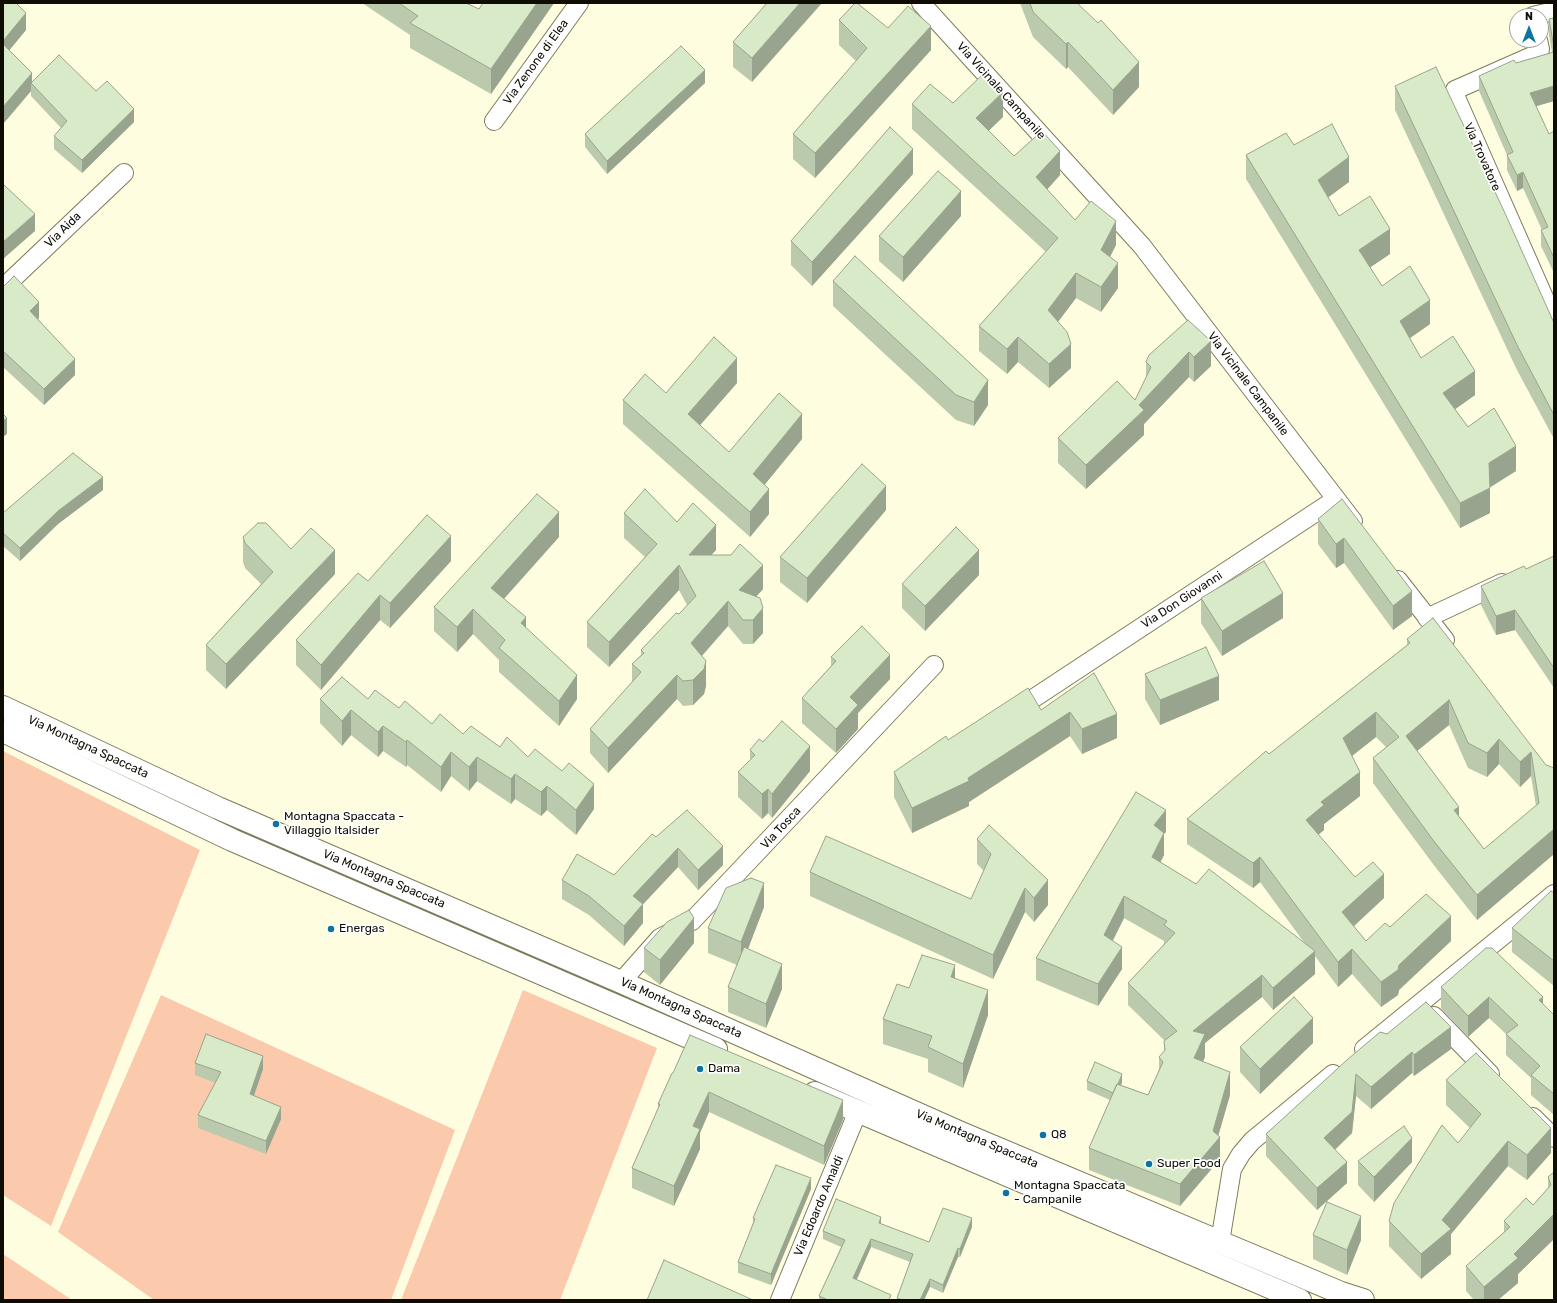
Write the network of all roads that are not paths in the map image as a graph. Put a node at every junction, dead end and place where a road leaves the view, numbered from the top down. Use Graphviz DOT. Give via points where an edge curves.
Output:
graph roads {
  1 [pos="579,3"];
  2 [pos="922,3"];
  3 [pos="1540,48"];
  4 [pos="494,121"];
  5 [pos="124,173"];
  6 [pos="3,288"];
  7 [pos="1554,320"];
  8 [pos="1336,499"];
  9 [pos="1364,536"];
  10 [pos="1388,566"];
  11 [pos="1519,576"];
  12 [pos="1427,618"];
  13 [pos="1455,654"];
  14 [pos="934,665"];
  15 [pos="1028,702"];
  16 [pos="3,707"];
  17 [pos="3,731"];
  18 [pos="1554,894"];
  19 [pos="622,982"];
  20 [pos="1420,1003"];
  21 [pos="734,1057"];
  22 [pos="800,1086"];
  23 [pos="1504,1088"];
  24 [pos="1521,1104"];
  25 [pos="858,1111"];
  26 [pos="1554,1138"];
  27 [pos="1220,1242"];
  28 [pos="780,1300"];
  29 [pos="1300,1300"];
  30 [pos="1363,1300"];
  1 -- 4 [label="street, Via Zenone di Elea"];
  2 -- 8 [label="street, Via Vicinale Campanile" via="1142,246"];
  3 -- 7 [label="street, Via Trovatore" via="1539,53 1455,90 1454,93"];
  5 -- 6 [label="street, Via Aida"];
  8 -- 9 [label="street, Via Vicinale Campanile"];
  8 -- 15 [label="street, Via Don Giovanni"];
  10 -- 12 [label="street"];
  11 -- 12 [label="street"];
  12 -- 13 [label="street"];
  14 -- 19 [label="street, Via Tosca" via="692,921 660,938"];
  16 -- 19 [label="main road, Via Montagna Spaccata" via="218,808"];
  17 -- 21 [label="main road, Via Montagna Spaccata" via="232,840"];
  18 -- 20 [label="street"];
  19 -- 27 [label="main road, Via Montagna Spaccata" via="961,1133"];
  20 -- 23 [label="street"];
  20 -- 27 [label="street" via="1252,1141 1240,1154 1232,1169"];
  22 -- 25 [label="main road, Via Montagna Spaccata"];
  24 -- 26 [label="street"];
  25 -- 28 [label="street, Via Edoardo Amaldi"];
  25 -- 29 [label="main road, Via Montagna Spaccata"];
  27 -- 30 [label="main road, Via Montagna Spaccata"];
}
